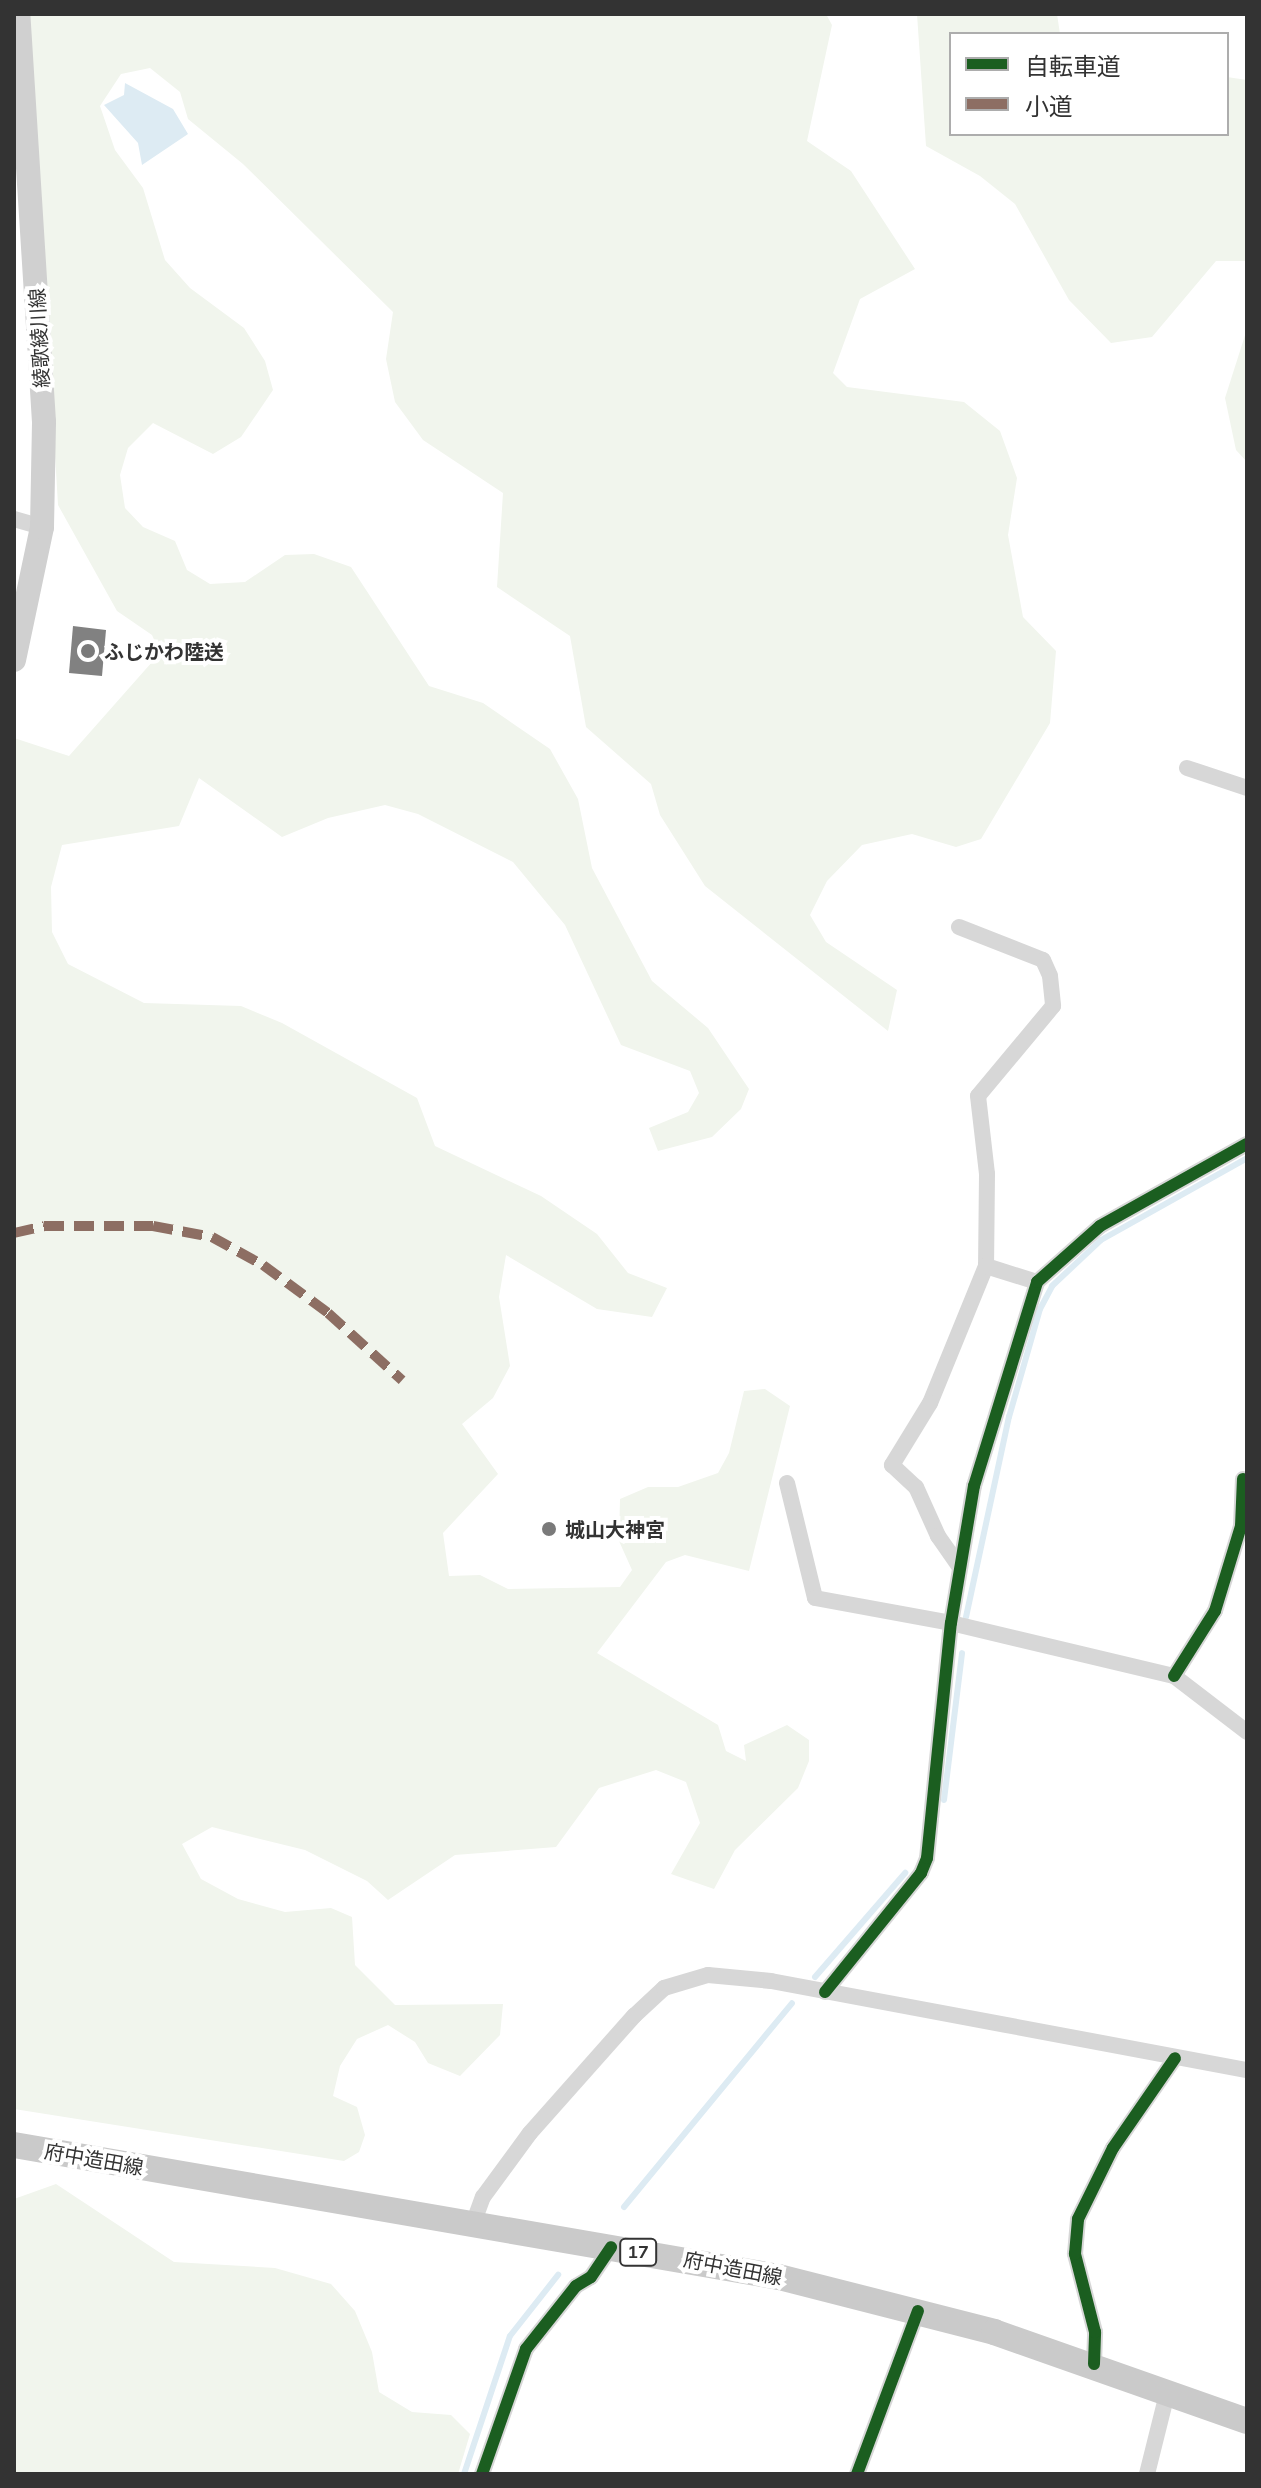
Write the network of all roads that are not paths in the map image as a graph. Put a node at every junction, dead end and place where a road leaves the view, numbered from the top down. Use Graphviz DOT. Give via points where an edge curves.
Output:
graph roads {
  1 [pos="18,14"];
  2 [pos="14,519"];
  3 [pos="42,527"];
  4 [pos="14,660"];
  5 [pos="1187,768"];
  6 [pos="1247,788"];
  7 [pos="959,927"];
  8 [pos="1247,1144"];
  9 [pos="986,1266"];
  10 [pos="1037,1282"];
  11 [pos="1243,1479"];
  12 [pos="787,1483"];
  13 [pos="959,1566"];
  14 [pos="951,1623"];
  15 [pos="1174,1676"];
  16 [pos="1247,1732"];
  17 [pos="825,1992"];
  18 [pos="1175,2058"];
  19 [pos="1247,2070"];
  20 [pos="14,2145"];
  21 [pos="473,2224"];
  22 [pos="611,2247"];
  23 [pos="918,2311"];
  24 [pos="1094,2364"];
  25 [pos="1168,2390"];
  26 [pos="1247,2421"];
  27 [pos="482,2474"];
  28 [pos="857,2474"];
  29 [pos="1147,2474"];
  1 -- 3 [label="main road, 綾歌綾川線" via="44,422"];
  2 -- 3 [label="street"];
  3 -- 4 [label="main road, 綾歌綾川線"];
  5 -- 6 [label="street"];
  7 -- 9 [label="street" via="1043,960 1053,1006 978,1096 987,1174"];
  8 -- 10 [label="street" via="1100,1226"];
  9 -- 10 [label="street"];
  9 -- 13 [label="street" via="930,1403 892,1465 916,1487 938,1536"];
  10 -- 13 [label="street" via="999,1395"];
  11 -- 15 [label="street" via="1241,1526 1215,1611"];
  12 -- 14 [label="street" via="815,1598"];
  13 -- 14 [label="street"];
  14 -- 15 [label="street"];
  14 -- 17 [label="street" via="921,1873"];
  15 -- 16 [label="street"];
  17 -- 18 [label="street"];
  17 -- 21 [label="street" via="721,1974 664,1988 530,2133 483,2197"];
  18 -- 19 [label="street"];
  18 -- 24 [label="street" via="1113,2148 1078,2219 1075,2254 1095,2332"];
  20 -- 21 [label="main road, 府中造田線 / 17"];
  21 -- 22 [label="main road, 府中造田線 / 17"];
  22 -- 23 [label="main road, 府中造田線 / 17" via="779,2277"];
  22 -- 27 [label="street" via="526,2349"];
  23 -- 24 [label="main road, 府中造田線 / 17"];
  23 -- 28 [label="street"];
  24 -- 25 [label="main road, 府中造田線 / 17"];
  25 -- 26 [label="main road, 府中造田線 / 17"];
  25 -- 29 [label="street"];
}
